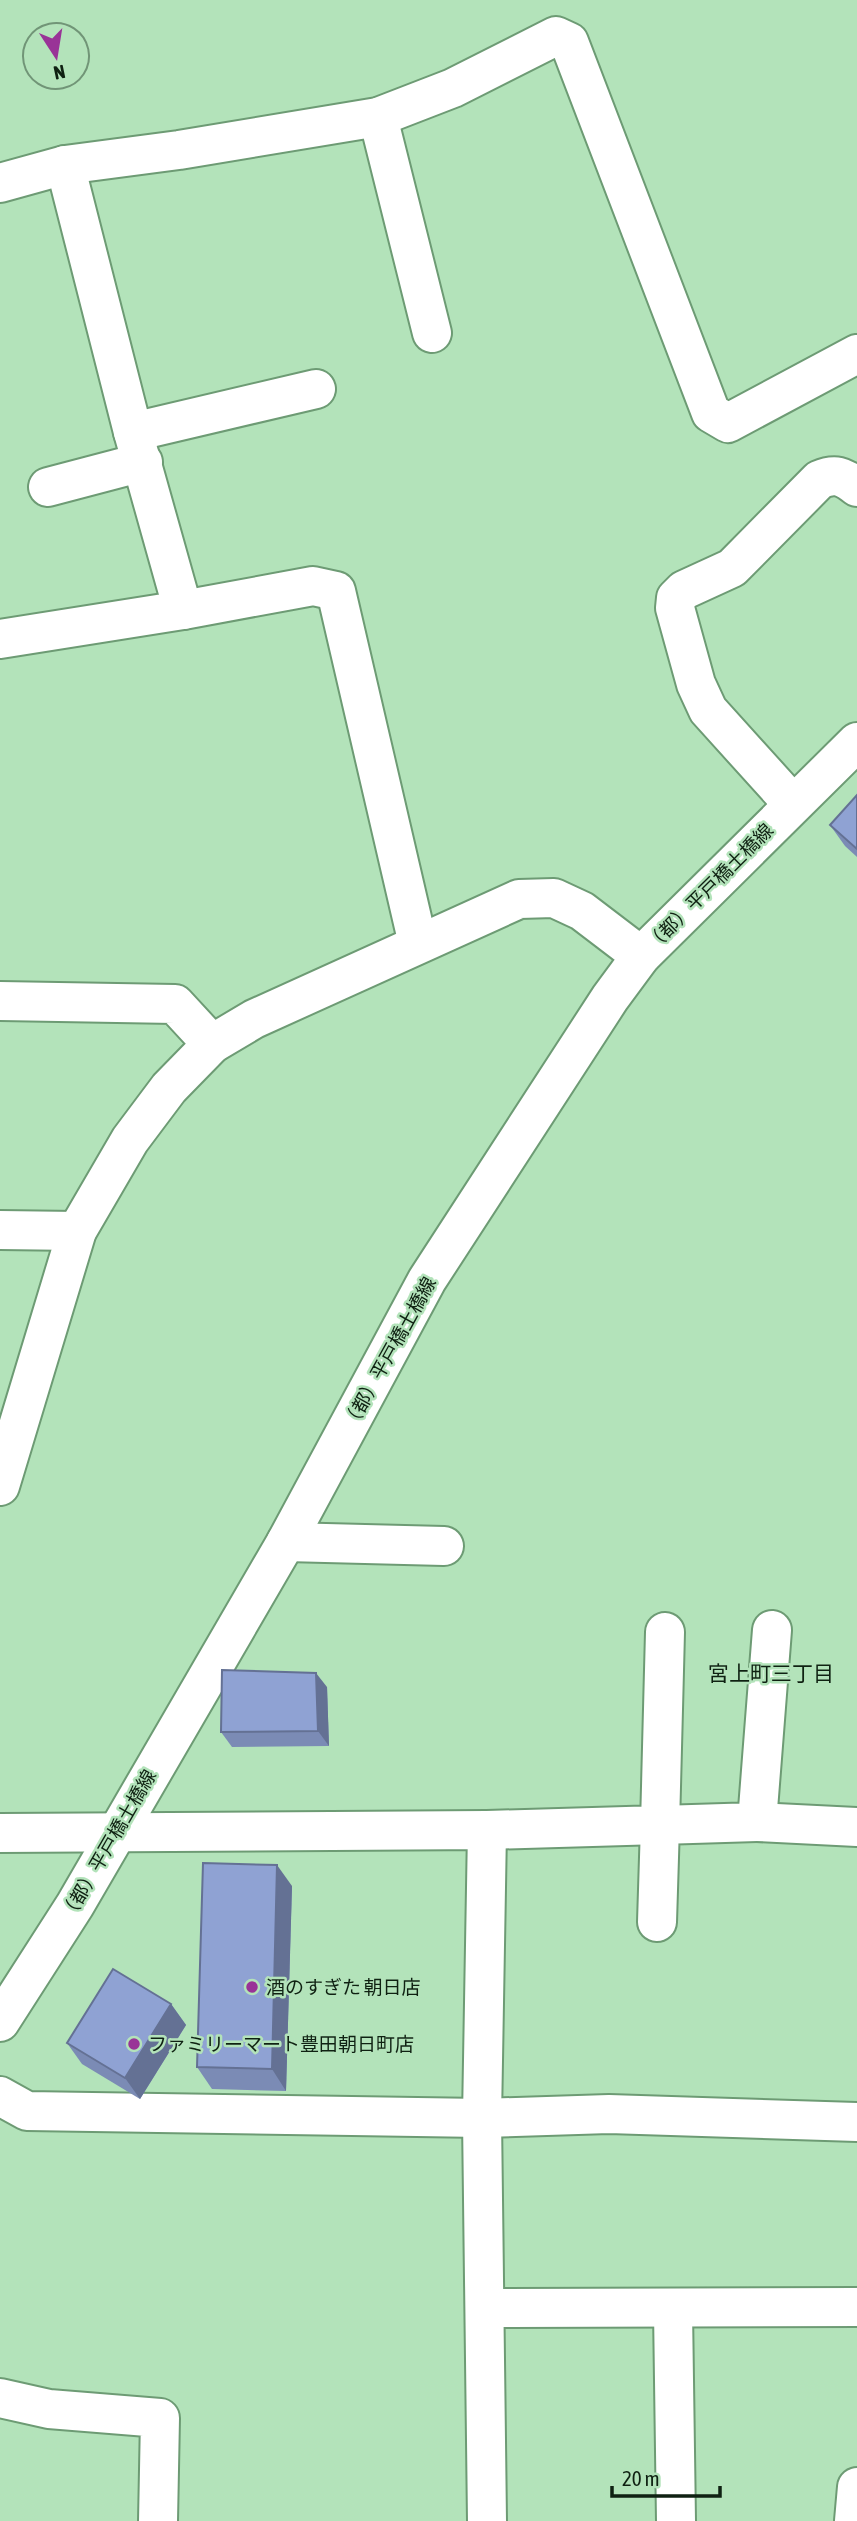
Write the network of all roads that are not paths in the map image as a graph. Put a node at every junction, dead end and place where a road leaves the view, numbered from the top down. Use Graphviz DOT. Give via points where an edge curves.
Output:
graph roads {
  1 [pos="377,117"];
  2 [pos="65,165"];
  3 [pos="0,183"];
  4 [pos="432,333"];
  5 [pos="857,354"];
  6 [pos="316,389"];
  7 [pos="138,447"];
  8 [pos="48,487"];
  9 [pos="857,487"];
  10 [pos="183,611"];
  11 [pos="0,639"];
  12 [pos="857,742"];
  13 [pos="792,803"];
  14 [pos="418,944"];
  15 [pos="641,956"];
  16 [pos="0,1000"];
  17 [pos="212,1044"];
  18 [pos="0,1230"];
  19 [pos="77,1231"];
  20 [pos="0,1486"];
  21 [pos="286,1542"];
  22 [pos="444,1546"];
  23 [pos="772,1630"];
  24 [pos="665,1632"];
  25 [pos="757,1822"];
  26 [pos="660,1825"];
  27 [pos="857,1827"];
  28 [pos="487,1830"];
  29 [pos="117,1831"];
  30 [pos="0,1833"];
  31 [pos="657,1922"];
  32 [pos="0,2022"];
  33 [pos="0,2096"];
  34 [pos="482,2118"];
  35 [pos="857,2122"];
  36 [pos="857,2307"];
  37 [pos="487,2308"];
  38 [pos="673,2310"];
  39 [pos="0,2398"];
  40 [pos="857,2487"];
  41 [pos="158,2521"];
  42 [pos="487,2521"];
  43 [pos="676,2521"];
  44 [pos="854,2521"];
  1 -- 2 [label="street"];
  1 -- 4 [label="street"];
  1 -- 5 [label="street" via="453,88 556,36 569,42 711,413 728,423"];
  2 -- 3 [label="street"];
  2 -- 7 [label="street"];
  6 -- 7 [label="street"];
  7 -- 8 [label="street"];
  7 -- 10 [label="street"];
  9 -- 13 [label="street" via="845,477 831,475 819,480 732,568 676,598 696,684 708,710"];
  10 -- 11 [label="street"];
  10 -- 14 [label="street" via="313,586 336,591"];
  12 -- 13 [label="street, （都）平戸橋土橋線"];
  13 -- 15 [label="street, （都）平戸橋土橋線"];
  14 -- 15 [label="street" via="519,899 554,898 582,911"];
  14 -- 17 [label="street"];
  15 -- 21 [label="street, （都）平戸橋土橋線" via="427,1280"];
  16 -- 17 [label="street" via="175,1004"];
  17 -- 19 [label="street" via="169,1088 130,1140"];
  18 -- 19 [label="street"];
  19 -- 20 [label="street"];
  21 -- 22 [label="street"];
  21 -- 29 [label="street, （都）平戸橋土橋線"];
  23 -- 25 [label="street"];
  24 -- 26 [label="street"];
  25 -- 26 [label="street"];
  25 -- 27 [label="street"];
  26 -- 28 [label="street"];
  26 -- 31 [label="street"];
  28 -- 29 [label="street"];
  28 -- 34 [label="street"];
  29 -- 30 [label="street"];
  29 -- 32 [label="street, （都）平戸橋土橋線"];
  33 -- 34 [label="street" via="27,2111"];
  34 -- 35 [label="street" via="609,2114"];
  34 -- 37 [label="street"];
  36 -- 38 [label="street"];
  37 -- 38 [label="street"];
  37 -- 42 [label="street"];
  38 -- 43 [label="street"];
  39 -- 41 [label="street" via="49,2409 160,2418"];
  40 -- 44 [label="street"];
}
